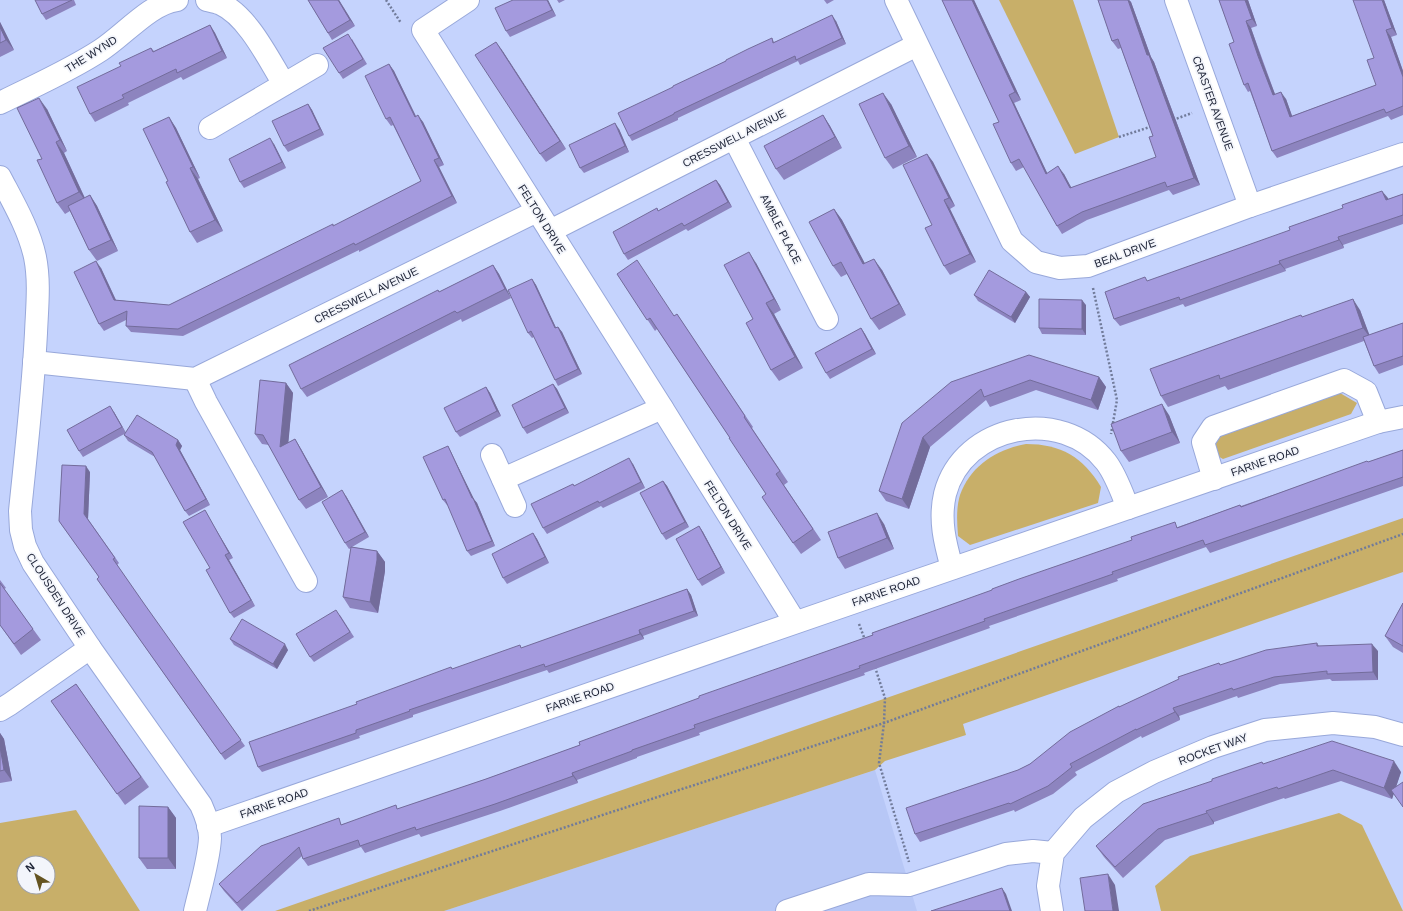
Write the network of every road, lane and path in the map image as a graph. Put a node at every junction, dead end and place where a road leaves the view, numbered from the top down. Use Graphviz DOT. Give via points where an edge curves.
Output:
graph roads {
  1 [pos="177,0"];
  2 [pos="206,0"];
  3 [pos="468,0"];
  4 [pos="896,0"];
  5 [pos="1176,0"];
  6 [pos="917,45"];
  7 [pos="317,65"];
  8 [pos="284,84"];
  9 [pos="0,103"];
  10 [pos="1214,106"];
  11 [pos="1170,120"];
  12 [pos="1155,125"];
  13 [pos="210,128"];
  14 [pos="734,138"];
  15 [pos="1119,138"];
  16 [pos="1403,154"];
  17 [pos="0,176"];
  18 [pos="1250,206"];
  19 [pos="537,211"];
  20 [pos="550,231"];
  21 [pos="1088,266"];
  22 [pos="827,319"];
  23 [pos="34,362"];
  24 [pos="195,379"];
  25 [pos="662,408"];
  26 [pos="1403,417"];
  27 [pos="1378,422"];
  28 [pos="492,455"];
  29 [pos="1106,462"];
  30 [pos="1214,478"];
  31 [pos="503,479"];
  32 [pos="514,506"];
  33 [pos="1128,508"];
  34 [pos="1403,534"];
  35 [pos="952,568"];
  36 [pos="306,581"];
  37 [pos="852,603"];
  38 [pos="795,622"];
  39 [pos="867,646"];
  40 [pos="90,648"];
  41 [pos="872,660"];
  42 [pos="0,710"];
  43 [pos="884,724"];
  44 [pos="1403,735"];
  45 [pos="208,826"];
  46 [pos="1053,853"];
  47 [pos="916,883"];
  48 [pos="194,911"];
  49 [pos="310,911"];
  50 [pos="787,911"];
  51 [pos="1052,911"];
  1 -- 9 [label="street, THE WYND" via="161,5 82,62"];
  2 -- 8 [label="street" via="222,5 247,25"];
  3 -- 19 [label="street, FELTON DRIVE" via="423,30"];
  4 -- 6 [label="street, BEAL DRIVE"];
  5 -- 10 [label="street, CRASTER AVENUE"];
  6 -- 14 [label="street, CRESSWELL AVENUE"];
  6 -- 21 [label="street, BEAL DRIVE" via="1012,242 1036,262 1060,268"];
  7 -- 8 [label="street"];
  8 -- 13 [label="street"];
  10 -- 11 [label="path"];
  10 -- 18 [label="street, CRASTER AVENUE"];
  12 -- 15 [label="path"];
  14 -- 20 [label="street, CRESSWELL AVENUE"];
  14 -- 22 [label="street, AMBLE PLACE"];
  16 -- 18 [label="street, BEAL DRIVE"];
  17 -- 23 [label="street, CLOUSDEN DRIVE" via="24,225 35,258 38,281"];
  18 -- 21 [label="street, BEAL DRIVE"];
  19 -- 20 [label="street, FELTON DRIVE"];
  19 -- 24 [label="street, CRESSWELL AVENUE"];
  20 -- 25 [label="street, FELTON DRIVE"];
  21 -- 29 [label="path" via="1117,400"];
  23 -- 24 [label="street"];
  23 -- 40 [label="street, CLOUSDEN DRIVE" via="20,511 21,530 33,563"];
  24 -- 36 [label="street"];
  25 -- 31 [label="street"];
  25 -- 38 [label="street, FELTON DRIVE"];
  26 -- 27 [label="street, FARNE ROAD"];
  27 -- 30 [label="street, FARNE ROAD"];
  27 -- 30 [label="street" via="1366,392 1344,380 1212,427 1203,442"];
  28 -- 31 [label="street"];
  29 -- 33 [label="street"];
  29 -- 35 [label="street" via="1092,448 1074,437 1057,430 1038,427 1015,429 990,439 972,451 952,477 942,509 945,544"];
  30 -- 33 [label="street, FARNE ROAD"];
  31 -- 32 [label="street"];
  33 -- 35 [label="street, FARNE ROAD"];
  34 -- 43 [label="path"];
  35 -- 37 [label="street, FARNE ROAD"];
  37 -- 38 [label="street, FARNE ROAD"];
  37 -- 39 [label="path"];
  38 -- 45 [label="street, FARNE ROAD"];
  40 -- 42 [label="street"];
  40 -- 45 [label="street, CLOUSDEN DRIVE" via="194,795 204,811"];
  41 -- 43 [label="path" via="885,698"];
  43 -- 47 [label="path" via="879,763"];
  43 -- 49 [label="path"];
  44 -- 46 [label="street, ROCKET WAY" via="1375,727 1333,723 1265,730 1213,747 1154,772 1116,792 1083,818"];
  45 -- 48 [label="street, CLOUSDEN DRIVE" via="208,851"];
  46 -- 47 [label="street" via="1033,851 1006,854"];
  46 -- 51 [label="street" via="1048,886"];
  47 -- 50 [label="street" via="869,884"];
}
